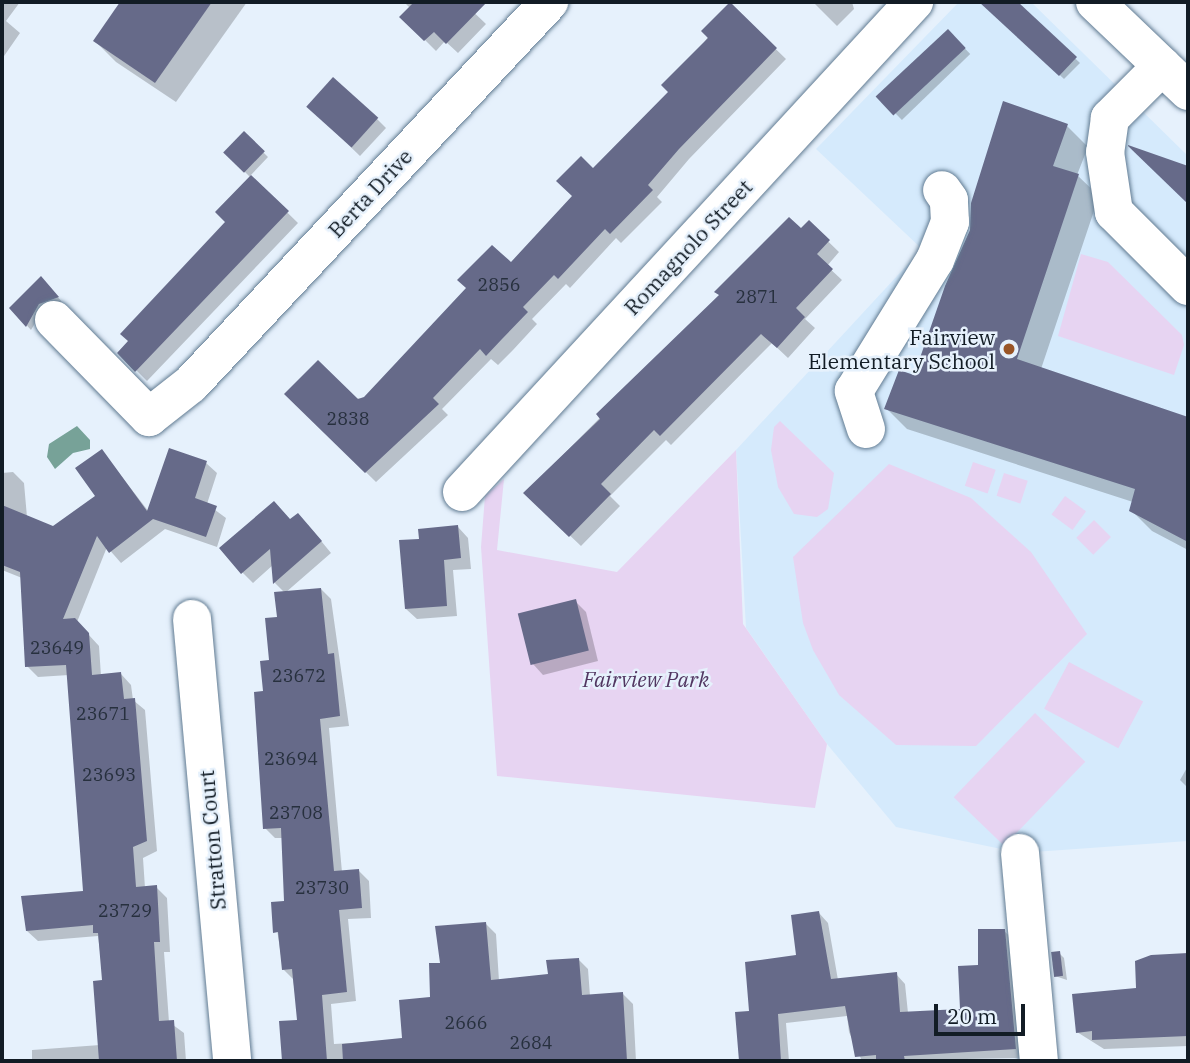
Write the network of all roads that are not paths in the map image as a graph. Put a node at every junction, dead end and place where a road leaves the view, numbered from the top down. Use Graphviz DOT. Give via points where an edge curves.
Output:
graph roads {
  1 [pos="549,2"];
  2 [pos="914,2"];
  3 [pos="1095,2"];
  4 [pos="1175,79"];
  5 [pos="942,190"];
  6 [pos="1188,286"];
  7 [pos="54,320"];
  8 [pos="866,429"];
  9 [pos="462,492"];
  10 [pos="192,619"];
  11 [pos="1020,853"];
  12 [pos="232,1061"];
  13 [pos="1039,1061"];
  1 -- 7 [label="street, Berta Drive" via="191,384 149,417"];
  2 -- 9 [label="street, Romagnolo Street"];
  3 -- 4 [label="street"];
  4 -- 6 [label="street" via="1110,118 1105,152 1114,212"];
  5 -- 8 [label="street" via="950,222 935,260 854,391"];
  10 -- 12 [label="street, Stratton Court"];
  11 -- 13 [label="street"];
}
